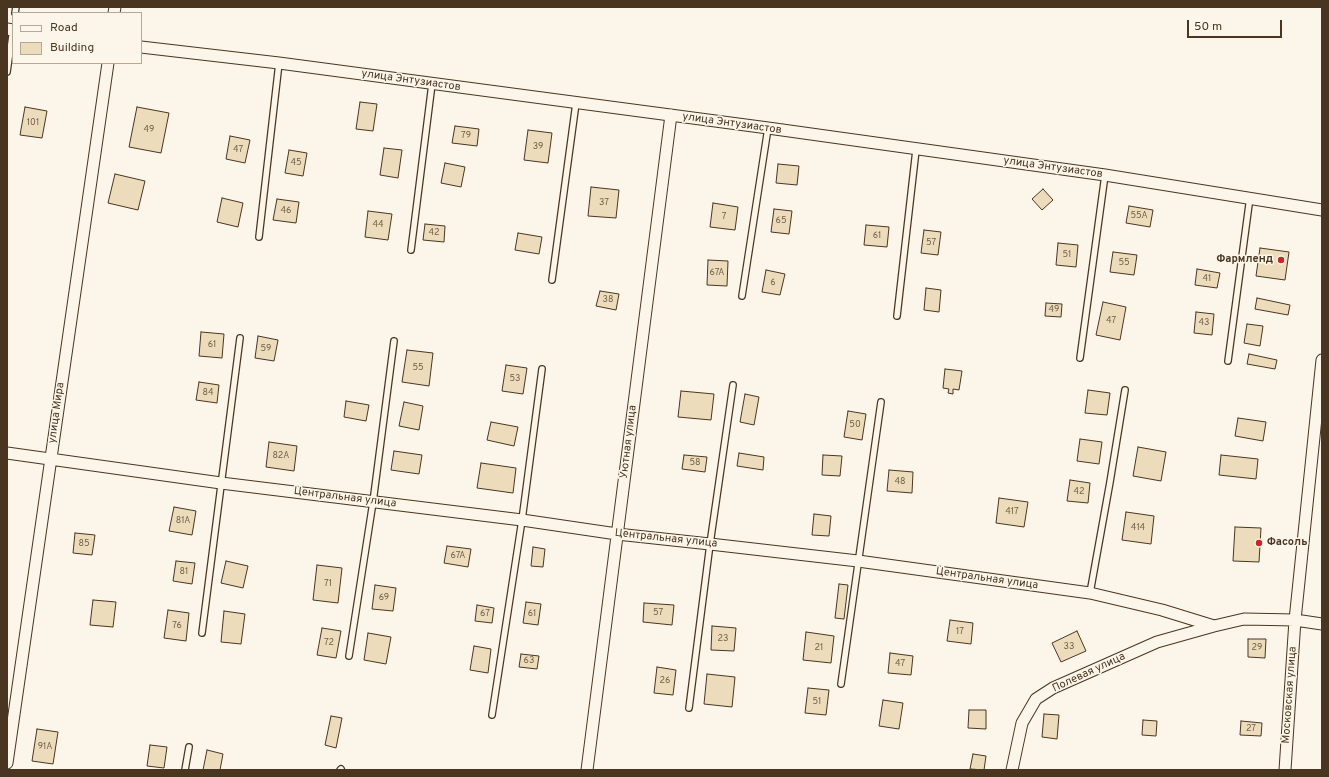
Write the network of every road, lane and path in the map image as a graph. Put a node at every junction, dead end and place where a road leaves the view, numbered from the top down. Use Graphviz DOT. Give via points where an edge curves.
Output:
graph roads {
  1 [pos="11,29"];
  2 [pos="142,47"];
  3 [pos="279,63"];
  4 [pos="108,64"];
  5 [pos="7,72"];
  6 [pos="432,84"];
  7 [pos="576,103"];
  8 [pos="671,115"];
  9 [pos="768,128"];
  10 [pos="916,150"];
  11 [pos="1105,175"];
  12 [pos="1250,197"];
  13 [pos="1322,210"];
  14 [pos="259,237"];
  15 [pos="411,250"];
  16 [pos="552,280"];
  17 [pos="742,296"];
  18 [pos="897,316"];
  19 [pos="240,338"];
  20 [pos="394,341"];
  21 [pos="1080,358"];
  22 [pos="1322,360"];
  23 [pos="1228,361"];
  24 [pos="542,369"];
  25 [pos="733,385"];
  26 [pos="1125,390"];
  27 [pos="881,402"];
  28 [pos="7,453"];
  29 [pos="50,458"];
  30 [pos="221,483"];
  31 [pos="373,502"];
  32 [pos="522,520"];
  33 [pos="617,534"];
  34 [pos="710,544"];
  35 [pos="858,561"];
  36 [pos="1090,593"];
  37 [pos="1295,620"];
  38 [pos="1322,624"];
  39 [pos="1214,626"];
  40 [pos="202,633"];
  41 [pos="349,656"];
  42 [pos="841,684"];
  43 [pos="689,708"];
  44 [pos="492,715"];
  45 [pos="189,747"];
  46 [pos="7,763"];
  47 [pos="185,770"];
  48 [pos="587,770"];
  49 [pos="1012,770"];
  50 [pos="1285,770"];
  1 -- 5 [label="lane"];
  2 -- 3 [label="street, улица Энтузиастов"];
  3 -- 6 [label="street, улица Энтузиастов"];
  3 -- 14 [label="lane"];
  4 -- 29 [label="street, улица Мира"];
  6 -- 7 [label="street, улица Энтузиастов"];
  6 -- 15 [label="lane"];
  7 -- 8 [label="street, улица Энтузиастов"];
  7 -- 16 [label="lane"];
  8 -- 9 [label="street, улица Энтузиастов"];
  8 -- 33 [label="street, Уютная улица"];
  9 -- 10 [label="street, улица Энтузиастов"];
  9 -- 17 [label="lane"];
  10 -- 11 [label="street, улица Энтузиастов"];
  10 -- 18 [label="lane"];
  11 -- 12 [label="street, улица Энтузиастов"];
  11 -- 21 [label="lane"];
  12 -- 13 [label="street, улица Энтузиастов"];
  12 -- 23 [label="lane"];
  19 -- 30 [label="lane"];
  20 -- 31 [label="lane"];
  22 -- 37 [label="street, Московская улица"];
  24 -- 32 [label="lane"];
  25 -- 34 [label="lane"];
  26 -- 36 [label="lane"];
  27 -- 35 [label="lane"];
  28 -- 29 [label="street, Центральная улица"];
  29 -- 30 [label="street, Центральная улица"];
  29 -- 46 [label="street, улица Мира"];
  30 -- 31 [label="street, Центральная улица"];
  30 -- 40 [label="lane"];
  31 -- 32 [label="street, Центральная улица"];
  31 -- 41 [label="lane"];
  32 -- 33 [label="street, Центральная улица"];
  32 -- 44 [label="lane"];
  33 -- 34 [label="street, Центральная улица"];
  33 -- 48 [label="street, Уютная улица"];
  34 -- 35 [label="street, Центральная улица"];
  34 -- 43 [label="lane"];
  35 -- 36 [label="street, Центральная улица"];
  35 -- 42 [label="lane"];
  36 -- 39 [label="street, Центральная улица" via="1162,610"];
  37 -- 38 [label="street"];
  37 -- 39 [label="street" via="1244,619"];
  37 -- 50 [label="street, Московская улица"];
  39 -- 49 [label="street, Полевая улица" via="1157,642 1053,688 1036,699 1022,723"];
  45 -- 47 [label="lane"];
}
